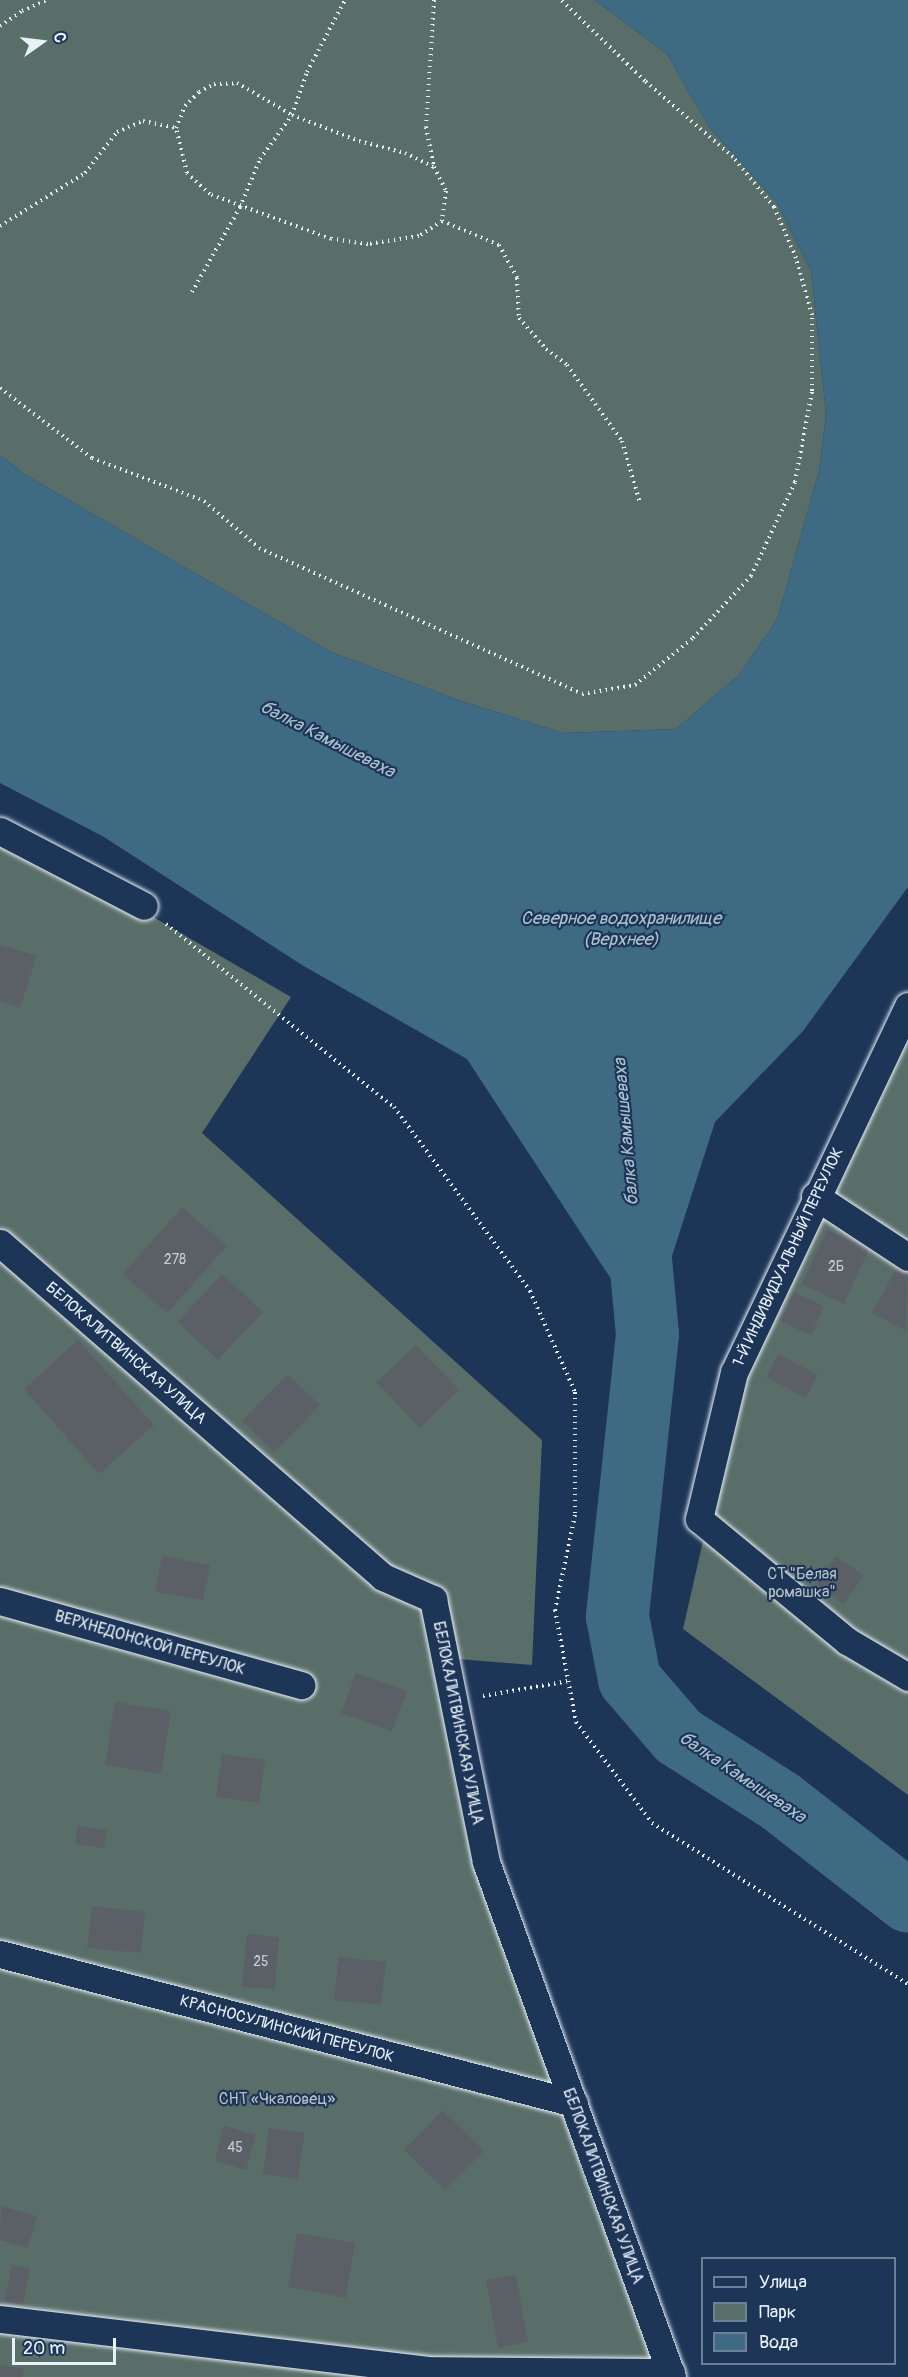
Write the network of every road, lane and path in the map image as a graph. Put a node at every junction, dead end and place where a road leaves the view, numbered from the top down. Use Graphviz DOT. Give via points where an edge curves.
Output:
graph roads {
  1 [pos="47,0"];
  2 [pos="345,0"];
  3 [pos="434,0"];
  4 [pos="561,0"];
  5 [pos="0,26"];
  6 [pos="292,115"];
  7 [pos="176,128"];
  8 [pos="434,167"];
  9 [pos="240,207"];
  10 [pos="442,221"];
  11 [pos="0,226"];
  12 [pos="192,292"];
  13 [pos="0,388"];
  14 [pos="640,502"];
  15 [pos="0,831"];
  16 [pos="144,906"];
  17 [pos="908,1006"];
  18 [pos="815,1196"];
  19 [pos="0,1243"];
  20 [pos="908,1257"];
  21 [pos="0,1601"];
  22 [pos="908,1677"];
  23 [pos="568,1681"];
  24 [pos="301,1685"];
  25 [pos="453,1701"];
  26 [pos="0,1954"];
  27 [pos="908,1984"];
  28 [pos="574,2103"];
  29 [pos="0,2319"];
  30 [pos="671,2375"];
  1 -- 5 [label="path" via="22,10"];
  2 -- 6 [label="path" via="307,72"];
  3 -- 8 [label="path" via="426,127"];
  4 -- 13 [label="path" via="645,81 733,157 774,207 796,258 812,315 812,391 795,482 751,576 693,638 635,685 582,694 270,553 204,501 92,458"];
  6 -- 7 [label="path" via="237,84 214,84 185,106"];
  6 -- 8 [label="path" via="405,153"];
  6 -- 9 [label="path" via="260,159"];
  7 -- 9 [label="path" via="187,173 210,194"];
  7 -- 11 [label="path" via="143,121 117,132 85,173"];
  8 -- 10 [label="path" via="446,191"];
  9 -- 10 [label="path" via="331,239 368,244 419,236"];
  9 -- 12 [label="path"];
  10 -- 14 [label="path" via="498,246 517,278 519,318 546,350 567,365 622,441"];
  15 -- 16 [label="street"];
  16 -- 23 [label="path" via="394,1107 530,1291 575,1392 575,1515 555,1610"];
  17 -- 18 [label="street, 1-Й ИНДИВИДУАЛЬНЫЙ ПЕРЕУЛОК"];
  18 -- 20 [label="street"];
  18 -- 22 [label="street, 1-Й ИНДИВИДУАЛЬНЫЙ ПЕРЕУЛОК" via="734,1372 699,1519 847,1641"];
  19 -- 25 [label="street, БЕЛОКАЛИТВИНСКАЯ УЛИЦА" via="383,1577 433,1599"];
  21 -- 24 [label="street, ВЕРХНЕДОНСКОЙ ПЕРЕУЛОК"];
  23 -- 25 [label="path"];
  23 -- 27 [label="path" via="576,1722 652,1823"];
  25 -- 28 [label="street, БЕЛОКАЛИТВИНСКАЯ УЛИЦА" via="486,1862"];
  26 -- 28 [label="street, КРАСНОСУЛИНСКИЙ ПЕРЕУЛОК"];
  28 -- 30 [label="street, БЕЛОКАЛИТВИНСКАЯ УЛИЦА"];
  29 -- 30 [label="street" via="426,2370"];
}
